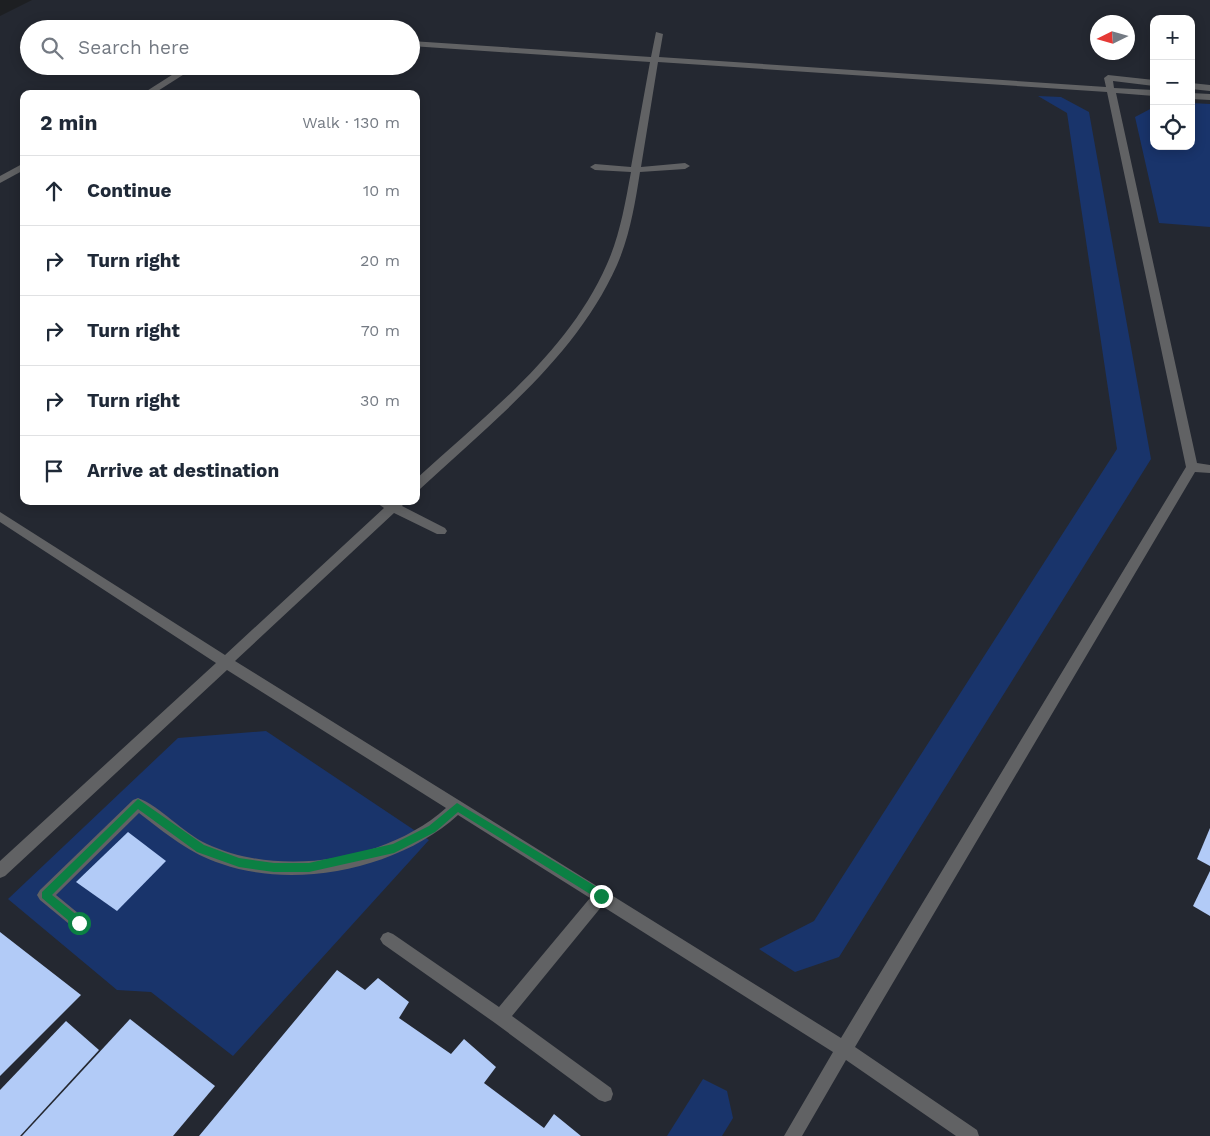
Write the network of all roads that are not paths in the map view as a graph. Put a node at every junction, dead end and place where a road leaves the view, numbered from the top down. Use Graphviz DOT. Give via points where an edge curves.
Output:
graph roads {
  1 [pos="659,34"];
  2 [pos="420,44"];
  3 [pos="655,59"];
  4 [pos="178,75"];
  5 [pos="1150,83"];
  6 [pos="1195,86"];
  7 [pos="1210,88"];
  8 [pos="153,90"];
  9 [pos="1110,90"];
  10 [pos="1150,93"];
  11 [pos="1195,96"];
  12 [pos="1210,97"];
  13 [pos="685,166"];
  14 [pos="595,167"];
  15 [pos="20,168"];
  16 [pos="636,170"];
  17 [pos="0,180"];
  18 [pos="1192,467"];
  19 [pos="1210,469"];
  20 [pos="420,482"];
  21 [pos="396,505"];
  22 [pos="0,516"];
  23 [pos="441,531"];
  24 [pos="227,663"];
  25 [pos="457,807"];
  26 [pos="0,871"];
  27 [pos="601,896"];
  28 [pos="79,923"];
  29 [pos="388,939"];
  30 [pos="501,1017"];
  31 [pos="844,1050"];
  32 [pos="605,1094"];
  33 [pos="792,1136"];
  34 [pos="971,1136"];
  1 -- 3 [label="street"];
  2 -- 3 [label="street"];
  3 -- 9 [label="street"];
  3 -- 16 [label="street"];
  4 -- 8 [label="street"];
  5 -- 9 [label="street" via="1108,78"];
  6 -- 7 [label="street"];
  9 -- 10 [label="street"];
  9 -- 18 [label="street"];
  11 -- 12 [label="street"];
  13 -- 16 [label="street"];
  14 -- 16 [label="street"];
  15 -- 17 [label="street"];
  16 -- 20 [label="street" via="626,226 612,265 562,346"];
  18 -- 19 [label="street"];
  18 -- 31 [label="street"];
  21 -- 23 [label="street"];
  21 -- 24 [label="street"];
  22 -- 24 [label="street"];
  24 -- 25 [label="street"];
  24 -- 26 [label="street"];
  25 -- 27 [label="street"];
  25 -- 28 [label="street" via="432,829 394,848 309,867 274,868 239,862 200,849 138,804 45,895"];
  27 -- 30 [label="street"];
  27 -- 31 [label="street"];
  29 -- 30 [label="street"];
  30 -- 32 [label="street"];
  31 -- 33 [label="street"];
  31 -- 34 [label="street"];
}
